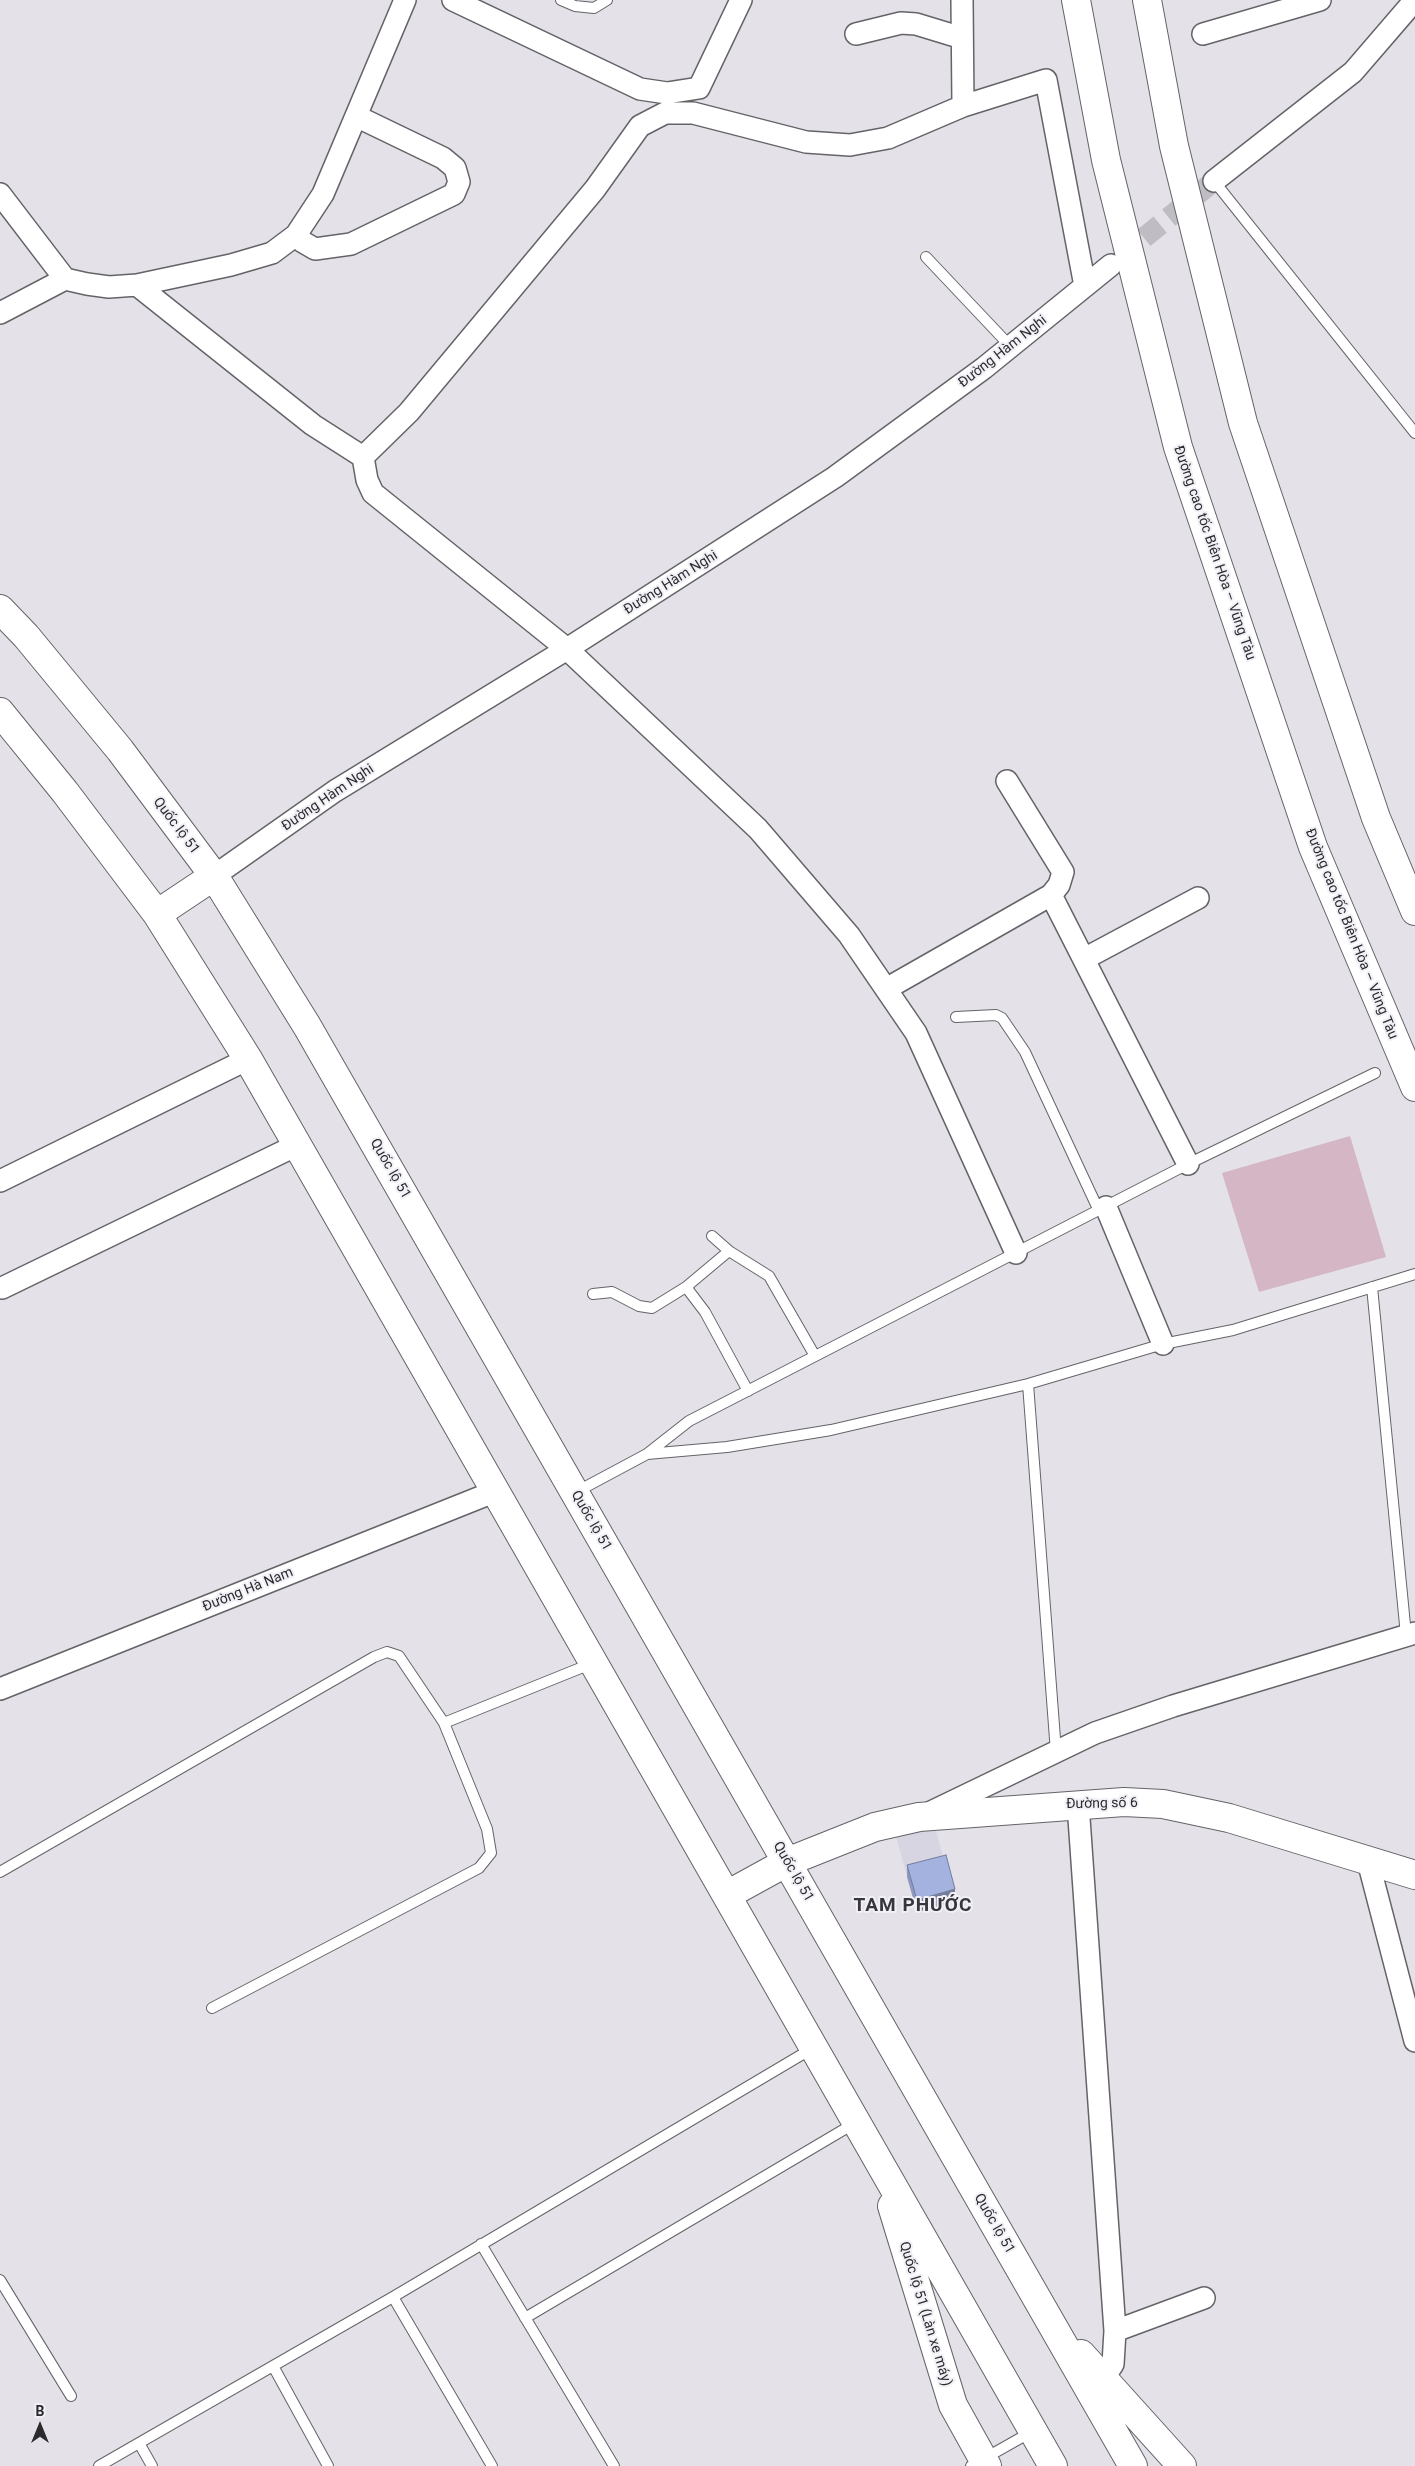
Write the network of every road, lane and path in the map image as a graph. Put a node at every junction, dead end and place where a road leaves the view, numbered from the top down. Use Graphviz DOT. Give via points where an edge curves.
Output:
graph roads {
  1 [pos="404,0"];
  2 [pos="453,0"];
  3 [pos="561,0"];
  4 [pos="606,0"];
  5 [pos="741,0"];
  6 [pos="962,0"];
  7 [pos="1076,0"];
  8 [pos="1147,0"];
  9 [pos="1320,0"];
  10 [pos="1415,0"];
  11 [pos="856,34"];
  12 [pos="1203,34"];
  13 [pos="962,38"];
  14 [pos="962,106"];
  15 [pos="356,116"];
  16 [pos="1214,181"];
  17 [pos="0,194"];
  18 [pos="296,235"];
  19 [pos="926,256"];
  20 [pos="1111,265"];
  21 [pos="65,279"];
  22 [pos="137,285"];
  23 [pos="1085,286"];
  24 [pos="0,313"];
  25 [pos="1011,347"];
  26 [pos="1415,434"];
  27 [pos="363,457"];
  28 [pos="0,609"];
  29 [pos="567,649"];
  30 [pos="0,712"];
  31 [pos="1007,781"];
  32 [pos="214,876"];
  33 [pos="1051,896"];
  34 [pos="1198,898"];
  35 [pos="1415,910"];
  36 [pos="158,914"];
  37 [pos="1084,959"];
  38 [pos="886,989"];
  39 [pos="956,1017"];
  40 [pos="248,1059"];
  41 [pos="1375,1073"];
  42 [pos="1415,1087"];
  43 [pos="297,1145"];
  44 [pos="1188,1164"];
  45 [pos="0,1181"];
  46 [pos="1102,1209"];
  47 [pos="712,1236"];
  48 [pos="729,1251"];
  49 [pos="1016,1253"];
  50 [pos="1415,1274"];
  51 [pos="686,1287"];
  52 [pos="1372,1287"];
  53 [pos="2,1288"];
  54 [pos="593,1294"];
  55 [pos="1163,1344"];
  56 [pos="815,1356"];
  57 [pos="1028,1384"];
  58 [pos="748,1391"];
  59 [pos="647,1454"];
  60 [pos="496,1491"];
  61 [pos="575,1493"];
  62 [pos="1410,1634"];
  63 [pos="594,1662"];
  64 [pos="0,1689"];
  65 [pos="444,1723"];
  66 [pos="1056,1752"];
  67 [pos="1078,1804"];
  68 [pos="919,1817"];
  69 [pos="1368,1861"];
  70 [pos="787,1862"];
  71 [pos="0,1872"];
  72 [pos="1415,1875"];
  73 [pos="727,1895"];
  74 [pos="212,2008"];
  75 [pos="1415,2041"];
  76 [pos="814,2047"];
  77 [pos="857,2122"];
  78 [pos="877,2157"];
  79 [pos="481,2244"];
  80 [pos="0,2280"];
  81 [pos="392,2297"];
  82 [pos="1204,2298"];
  83 [pos="525,2318"];
  84 [pos="1115,2331"];
  85 [pos="273,2366"];
  86 [pos="1098,2388"];
  87 [pos="71,2396"];
  88 [pos="1034,2431"];
  89 [pos="139,2443"];
  90 [pos="980,2464"];
  91 [pos="99,2466"];
  92 [pos="152,2466"];
  93 [pos="328,2466"];
  94 [pos="492,2466"];
  95 [pos="614,2466"];
  96 [pos="1053,2466"];
  97 [pos="1133,2466"];
  98 [pos="1182,2466"];
  1 -- 15 [label="street"];
  2 -- 5 [label="street" via="640,89 668,93 699,88"];
  3 -- 4 [label="lane" via="575,6 594,8"];
  6 -- 13 [label="street"];
  7 -- 42 [label="main road, Đường cao tốc Biên Hòa – Vũng Tàu" via="1106,160 1178,447 1314,847"];
  8 -- 35 [label="main road" via="1174,146 1243,423 1376,818"];
  9 -- 12 [label="street"];
  10 -- 16 [label="street" via="1353,72"];
  11 -- 13 [label="street" via="901,23 916,24"];
  13 -- 14 [label="street"];
  14 -- 23 [label="street" via="1046,80"];
  14 -- 27 [label="street" via="888,138 850,145 806,142 693,113 666,113 640,126 595,189 409,412"];
  15 -- 18 [label="street" via="323,194"];
  15 -- 18 [label="street" via="444,158 456,168 459,182 454,194 351,244 315,249"];
  16 -- 26 [label="lane"];
  17 -- 21 [label="street"];
  18 -- 22 [label="street" via="272,253"];
  19 -- 25 [label="lane"];
  20 -- 23 [label="street, Đường Hàm Nghi"];
  21 -- 22 [label="street" via="109,287"];
  21 -- 24 [label="street"];
  22 -- 27 [label="street" via="313,425"];
  23 -- 25 [label="street, Đường Hàm Nghi"];
  25 -- 29 [label="street, Đường Hàm Nghi" via="835,477"];
  27 -- 29 [label="street" via="373,493"];
  28 -- 32 [label="main road, Quốc lộ 51" via="120,750"];
  29 -- 32 [label="street, Đường Hàm Nghi" via="335,791"];
  29 -- 38 [label="street" via="758,829 849,935"];
  30 -- 36 [label="main road"];
  31 -- 33 [label="street" via="1063,872"];
  32 -- 36 [label="main road"];
  32 -- 61 [label="main road, Quốc lộ 51" via="308,1026"];
  33 -- 37 [label="street"];
  33 -- 38 [label="street"];
  34 -- 37 [label="street"];
  36 -- 40 [label="main road"];
  37 -- 44 [label="street"];
  38 -- 49 [label="street" via="916,1033"];
  39 -- 46 [label="lane" via="996,1015 1002,1018 1026,1052"];
  40 -- 43 [label="main road"];
  40 -- 45 [label="street"];
  41 -- 44 [label="lane"];
  43 -- 53 [label="street"];
  43 -- 60 [label="main road"];
  44 -- 46 [label="lane"];
  46 -- 49 [label="lane"];
  46 -- 55 [label="street"];
  47 -- 48 [label="lane"];
  48 -- 51 [label="lane"];
  48 -- 56 [label="lane" via="769,1276"];
  49 -- 56 [label="lane"];
  50 -- 52 [label="lane"];
  51 -- 54 [label="lane" via="652,1308 639,1306 612,1292"];
  51 -- 58 [label="lane" via="705,1312"];
  52 -- 55 [label="lane" via="1233,1330"];
  52 -- 62 [label="lane"];
  55 -- 57 [label="lane"];
  56 -- 58 [label="lane"];
  57 -- 59 [label="lane" via="831,1430 727,1447"];
  57 -- 66 [label="lane"];
  58 -- 59 [label="lane" via="689,1421"];
  59 -- 61 [label="lane"];
  60 -- 63 [label="main road"];
  60 -- 64 [label="street, Đường Hà Nam"];
  61 -- 70 [label="main road, Quốc lộ 51"];
  62 -- 66 [label="street" via="1174,1706 1096,1733"];
  63 -- 65 [label="lane"];
  63 -- 73 [label="main road"];
  65 -- 71 [label="lane" via="399,1656 387,1652"];
  65 -- 74 [label="lane" via="487,1829 491,1853 479,1868"];
  66 -- 68 [label="street"];
  67 -- 68 [label="main road, Đường số 6"];
  67 -- 69 [label="main road, Đường số 6" via="1124,1802 1198,1810"];
  67 -- 84 [label="street"];
  68 -- 70 [label="main road, Đường số 6" via="875,1827"];
  69 -- 72 [label="main road, Đường số 6"];
  69 -- 75 [label="street"];
  70 -- 73 [label="main road, Đường số 6"];
  70 -- 86 [label="main road, Quốc lộ 51" via="1046,2315"];
  73 -- 76 [label="main road"];
  76 -- 77 [label="main road"];
  76 -- 79 [label="lane"];
  77 -- 78 [label="main road"];
  77 -- 83 [label="lane"];
  78 -- 88 [label="main road"];
  78 -- 90 [label="main road, Quốc lộ 51 (Làn xe máy)" via="953,2406"];
  79 -- 81 [label="lane"];
  79 -- 83 [label="lane"];
  80 -- 87 [label="lane"];
  81 -- 85 [label="lane"];
  81 -- 94 [label="lane"];
  82 -- 84 [label="street"];
  83 -- 95 [label="lane"];
  84 -- 86 [label="street" via="1112,2364"];
  85 -- 89 [label="lane"];
  85 -- 93 [label="lane"];
  86 -- 97 [label="main road, Quốc lộ 51"];
  86 -- 98 [label="main road"];
  88 -- 90 [label="lane"];
  88 -- 96 [label="main road"];
  89 -- 91 [label="lane"];
  89 -- 92 [label="lane"];
}
